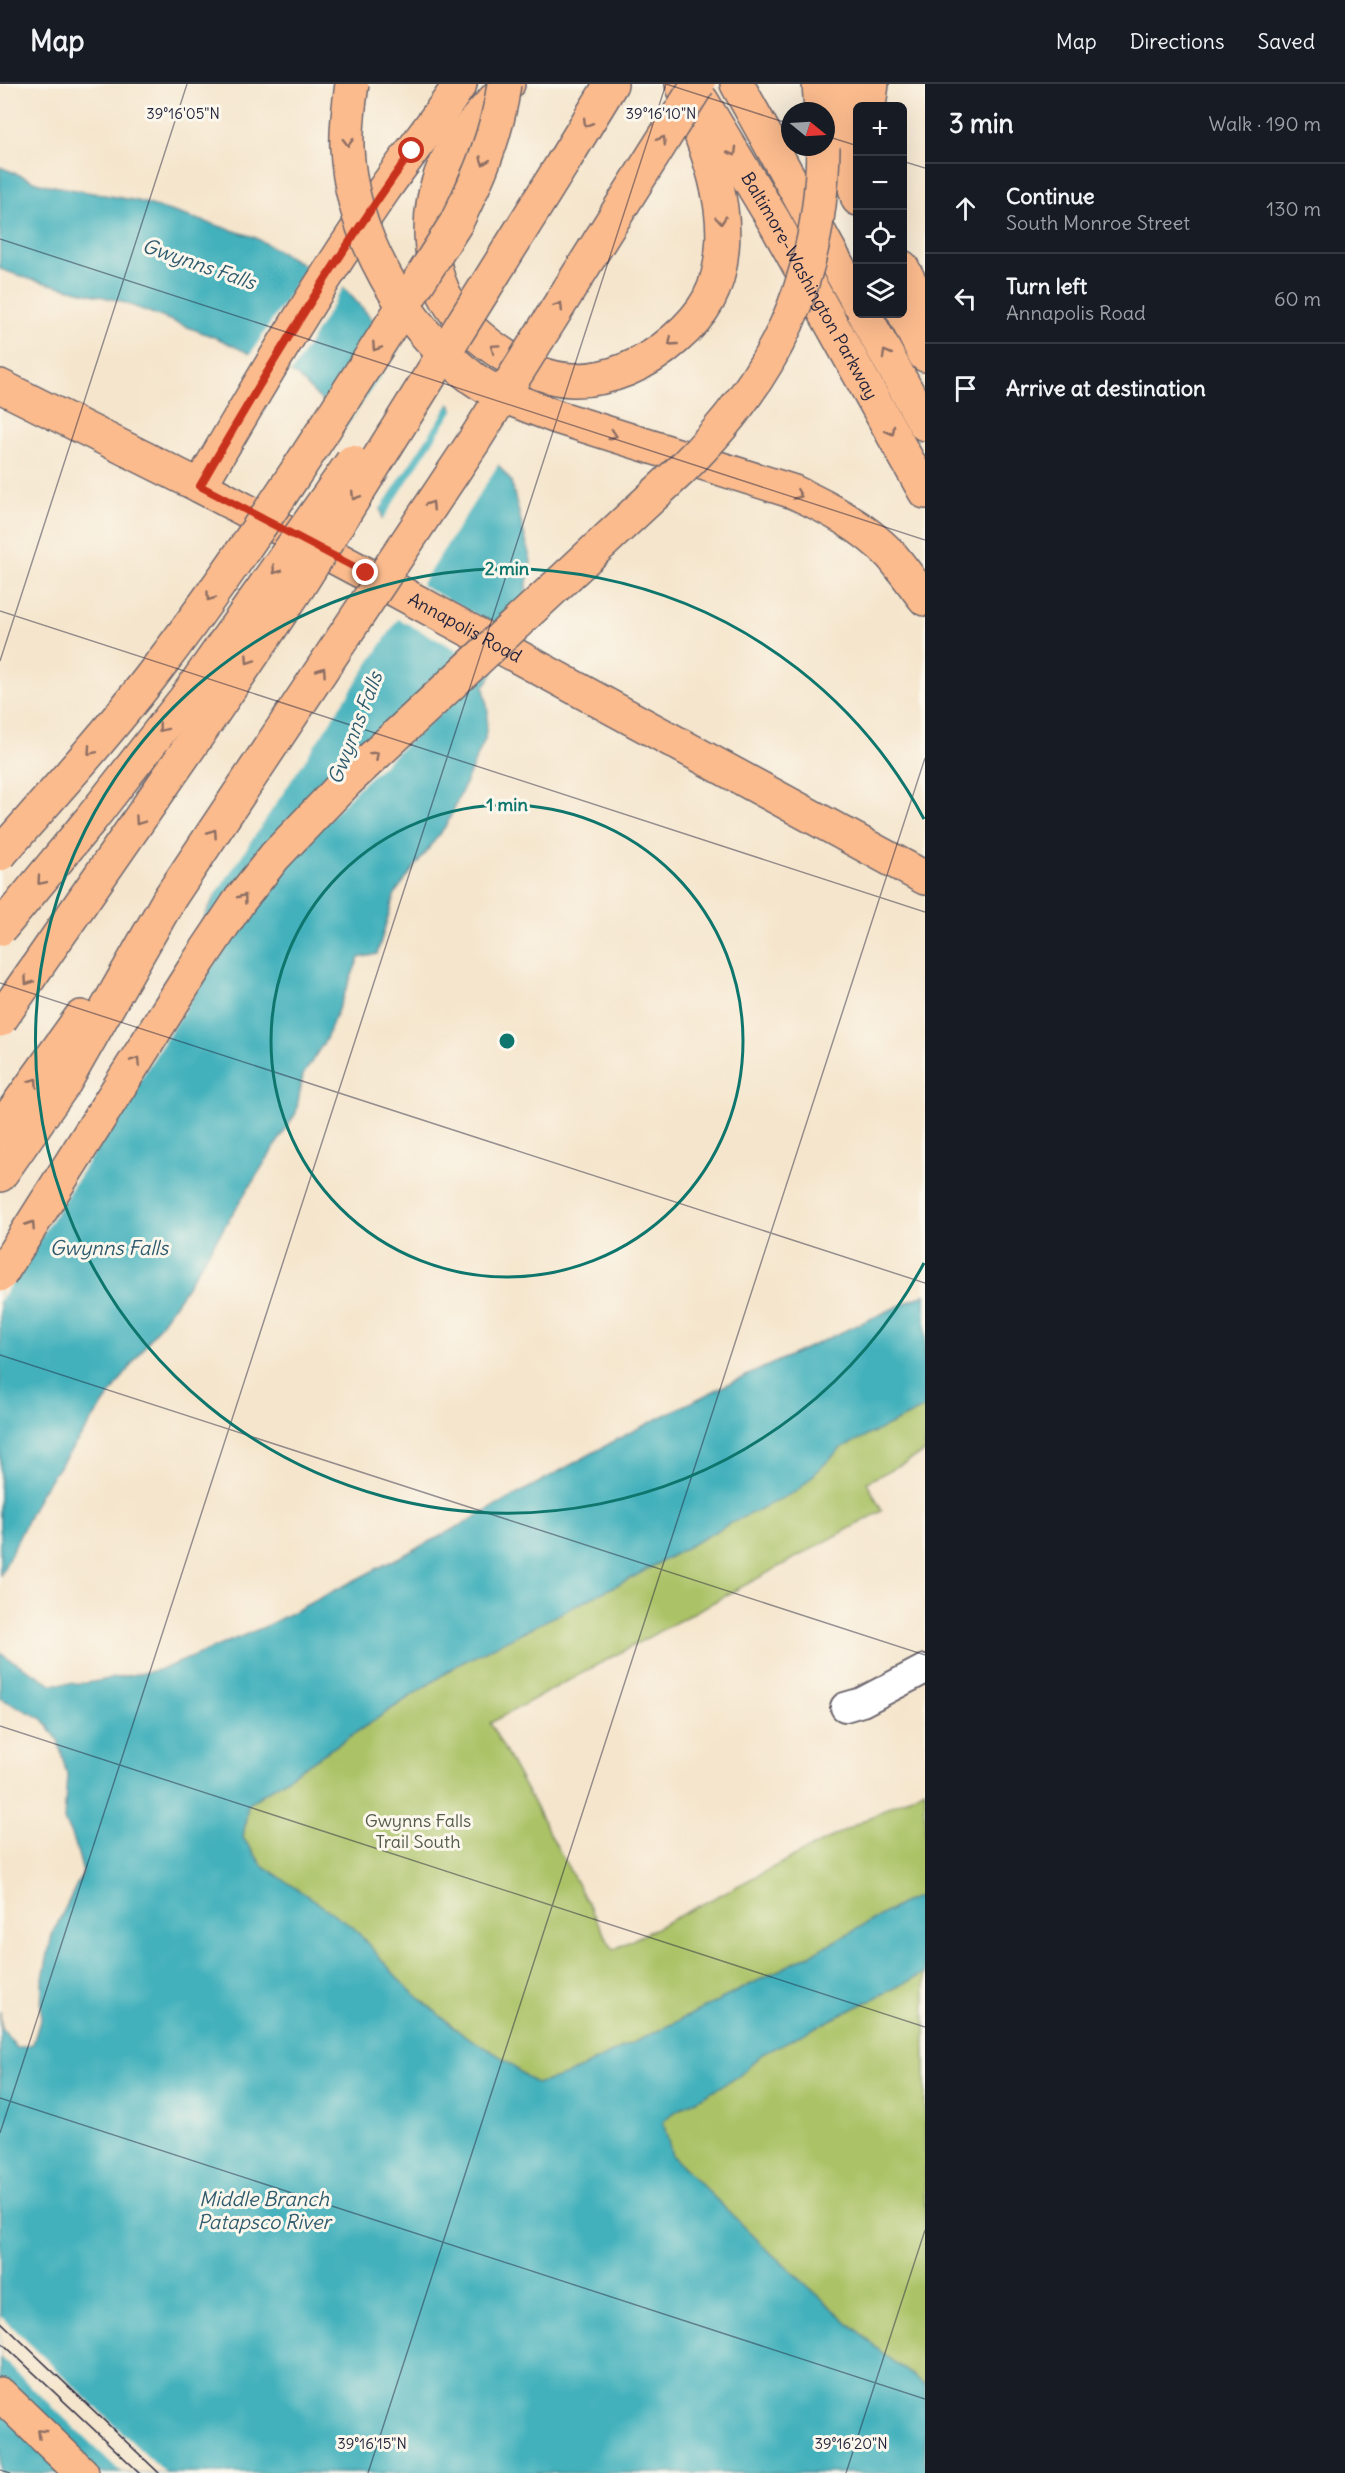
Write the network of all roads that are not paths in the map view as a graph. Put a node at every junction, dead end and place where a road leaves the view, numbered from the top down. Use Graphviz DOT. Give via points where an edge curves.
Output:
graph roads {
  1 [pos="352,84"];
  2 [pos="460,84"];
  3 [pos="479,84"];
  4 [pos="506,84"];
  5 [pos="519,84"];
  6 [pos="611,84"];
  7 [pos="682,84"];
  8 [pos="692,84"];
  9 [pos="698,84"];
  10 [pos="737,84"];
  11 [pos="819,84"];
  12 [pos="847,84"];
  13 [pos="872,84"];
  14 [pos="820,102"];
  15 [pos="870,102"];
  16 [pos="441,115"];
  17 [pos="477,121"];
  18 [pos="822,156"];
  19 [pos="564,161"];
  20 [pos="853,178"];
  21 [pos="907,275"];
  22 [pos="853,293"];
  23 [pos="925,311"];
  24 [pos="907,317"];
  25 [pos="866,318"];
  26 [pos="925,355"];
  27 [pos="0,386"];
  28 [pos="925,424"];
  29 [pos="200,486"];
  30 [pos="925,492"];
  31 [pos="925,599"];
  32 [pos="0,854"];
  33 [pos="925,878"];
  34 [pos="169,899"];
  35 [pos="0,929"];
  36 [pos="0,1020"];
  37 [pos="0,1130"];
  38 [pos="0,1175"];
  39 [pos="0,1275"];
  40 [pos="925,1669"];
  41 [pos="845,1707"];
  42 [pos="0,2394"];
  43 [pos="82,2473"];
  1 -- 31 [label="main road, one-way, bridge" via="347,148 352,186 364,227 395,291 450,360 514,400 557,417 794,492 820,504 869,535 892,556"];
  2 -- 16 [label="main road"];
  3 -- 16 [label="main road"];
  4 -- 17 [label="main road"];
  4 -- 32 [label="main road, one-way, bridge" via="492,140 456,223 310,450 201,611 149,680"];
  5 -- 17 [label="main road"];
  6 -- 19 [label="main road, one-way"];
  7 -- 17 [label="main road, one-way" via="718,189 723,248 719,273 711,299 691,326 663,350 606,377 571,380 541,374 490,346 451,305 436,265 430,230 432,201 452,151"];
  8 -- 30 [label="main road, Baltimore-Washington Parkway, one-way, bridge" via="774,221"];
  34 -- 9 [label="main road, one-way, bridge" via="474,441"];
  10 -- 22 [label="main road, Baltimore-Washington Parkway"];
  11 -- 14 [label="main road"];
  12 -- 20 [label="main road" via="847,132"];
  13 -- 15 [label="main road"];
  16 -- 29 [label="main road" via="382,193 253,394"];
  39 -- 18 [label="main road, one-way, bridge" via="199,961 275,856 347,781 716,436 744,399 769,361 800,290 819,216"];
  19 -- 35 [label="main road, one-way, bridge" via="185,699"];
  19 -- 36 [label="main road, one-way, bridge" via="286,605"];
  21 -- 23 [label="main road"];
  24 -- 26 [label="main road"];
  28 -- 25 [label="main road, Baltimore-Washington Parkway, one-way"];
  27 -- 29 [label="main road, Annapolis Road"];
  29 -- 33 [label="main road, Annapolis Road, bridge"];
  37 -- 34 [label="main road, one-way"];
  34 -- 38 [label="main road" via="65,1082"];
  40 -- 41 [label="street"];
  43 -- 42 [label="main road, one-way"];
}
